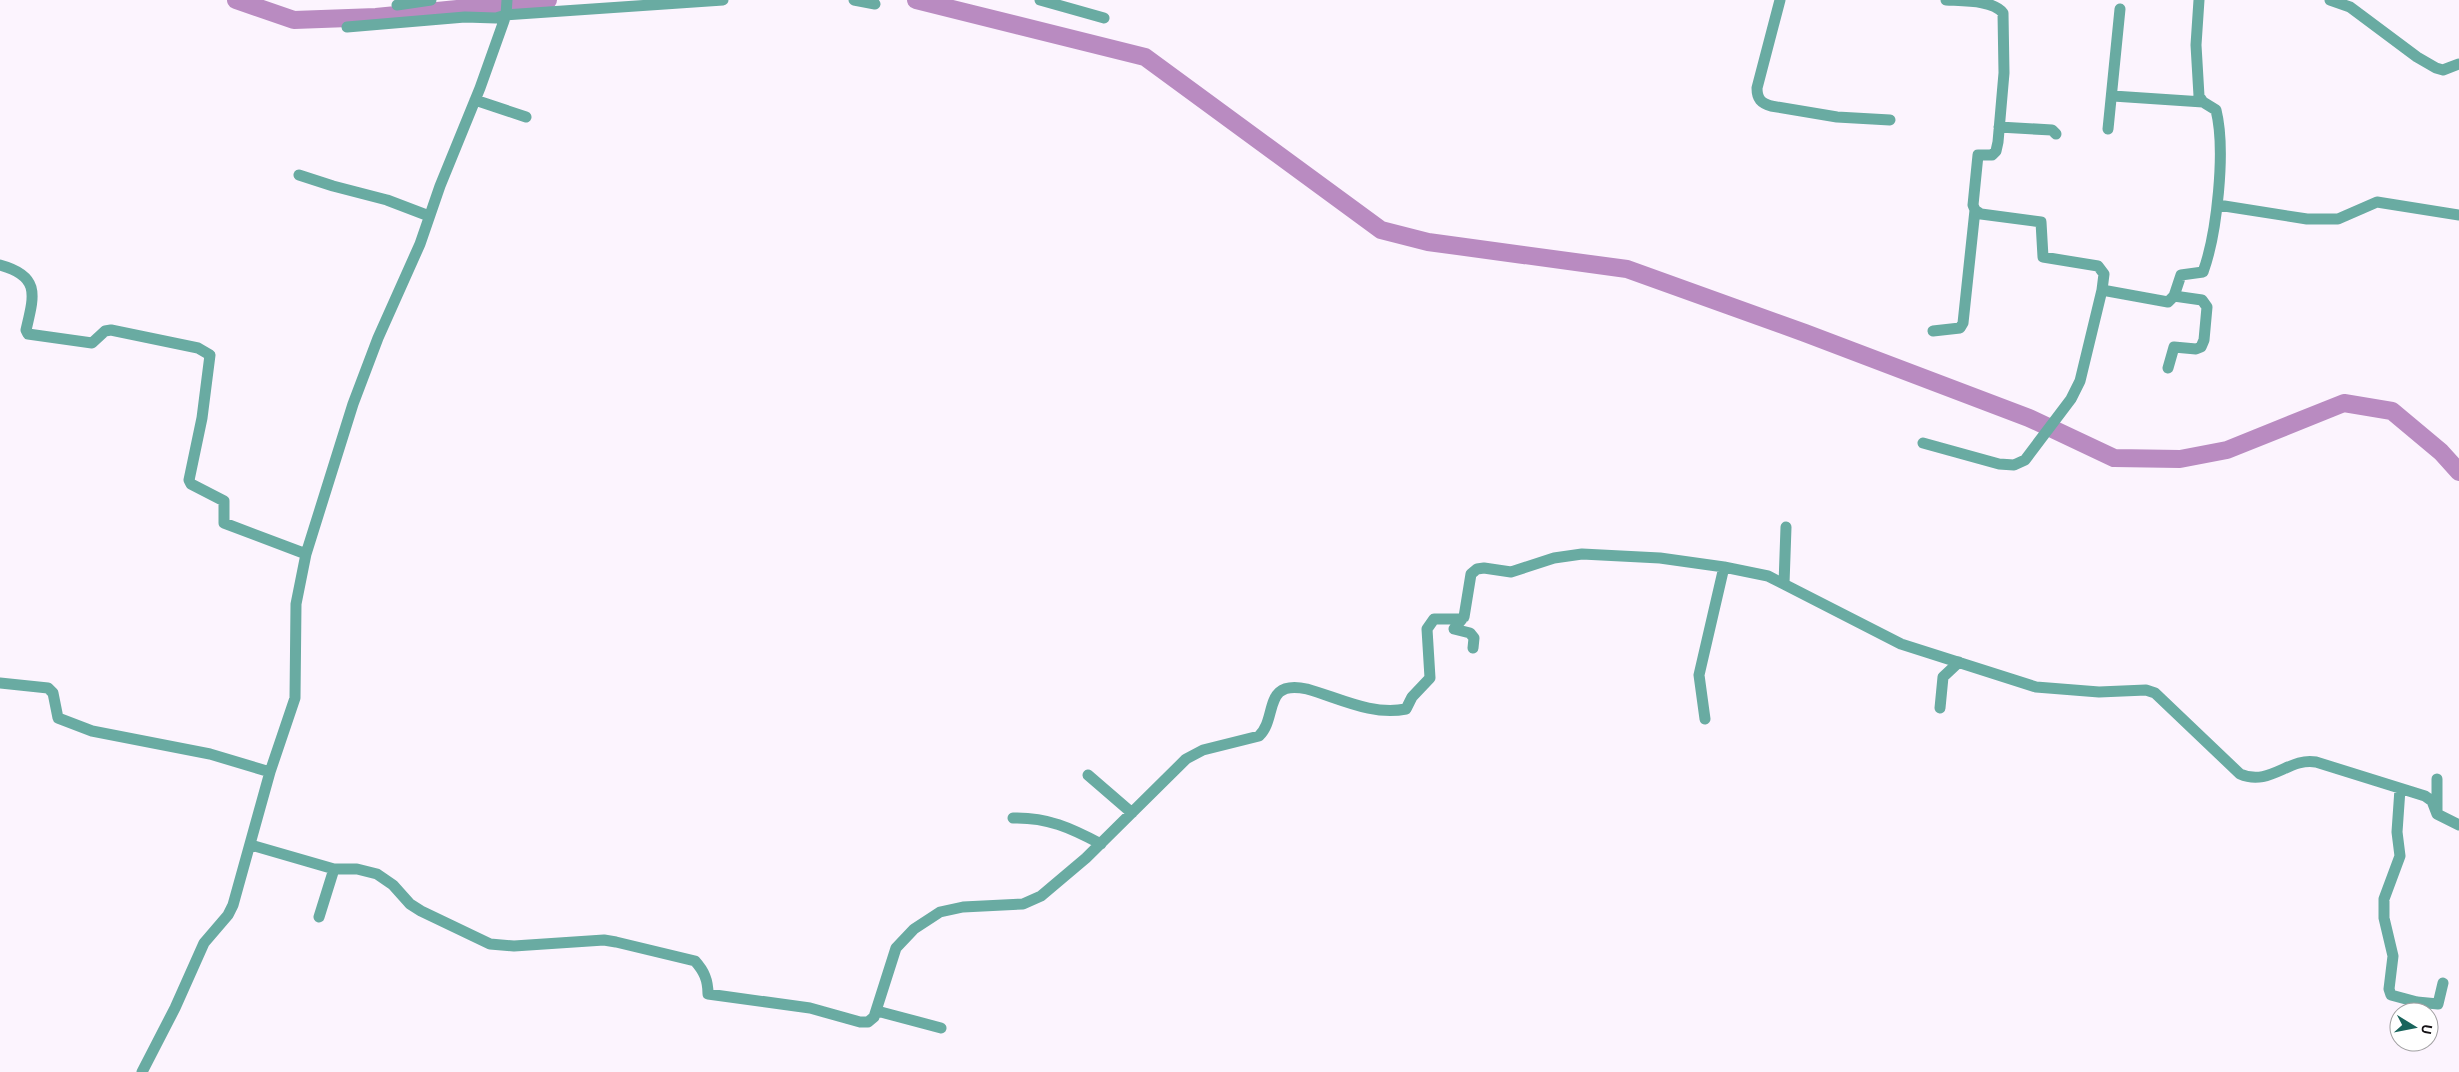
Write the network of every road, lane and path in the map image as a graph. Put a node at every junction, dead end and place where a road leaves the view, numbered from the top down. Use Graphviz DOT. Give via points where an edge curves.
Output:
graph roads {
  1 [pos="431,0"];
  2 [pos="724,0"];
  3 [pos="854,0"];
  4 [pos="1040,0"];
  5 [pos="1780,0"];
  6 [pos="1946,0"];
  7 [pos="2199,0"];
  8 [pos="2330,0"];
  9 [pos="1995,2"];
  10 [pos="397,4"];
  11 [pos="875,4"];
  12 [pos="506,8"];
  13 [pos="2120,9"];
  14 [pos="1104,18"];
  15 [pos="347,28"];
  16 [pos="2459,64"];
  17 [pos="2113,96"];
  18 [pos="475,100"];
  19 [pos="2204,102"];
  20 [pos="526,117"];
  21 [pos="1890,120"];
  22 [pos="1999,127"];
  23 [pos="2108,129"];
  24 [pos="2056,134"];
  25 [pos="299,175"];
  26 [pos="2218,205"];
  27 [pos="1975,210"];
  28 [pos="2459,215"];
  29 [pos="429,216"];
  30 [pos="0,265"];
  31 [pos="2102,290"];
  32 [pos="2174,296"];
  33 [pos="1933,331"];
  34 [pos="2168,368"];
  35 [pos="1923,443"];
  36 [pos="1786,527"];
  37 [pos="306,554"];
  38 [pos="1724,567"];
  39 [pos="1784,584"];
  40 [pos="1462,619"];
  41 [pos="1473,648"];
  42 [pos="1959,662"];
  43 [pos="0,683"];
  44 [pos="1940,708"];
  45 [pos="1705,719"];
  46 [pos="270,772"];
  47 [pos="1088,775"];
  48 [pos="2437,779"];
  49 [pos="2400,789"];
  50 [pos="1132,813"];
  51 [pos="2437,814"];
  52 [pos="1013,818"];
  53 [pos="2459,825"];
  54 [pos="1101,844"];
  55 [pos="251,845"];
  56 [pos="334,869"];
  57 [pos="318,917"];
  58 [pos="2442,983"];
  59 [pos="877,1011"];
  60 [pos="941,1028"];
  61 [pos="142,1072"];
  1 -- 10 [label="street"];
  2 -- 12 [label="street"];
  3 -- 11 [label="street"];
  4 -- 14 [label="street"];
  5 -- 21 [label="street" via="1757,97 1771,106 1837,117"];
  6 -- 9 [label="street"];
  7 -- 19 [label="street" via="2199,96"];
  8 -- 16 [label="street" via="2350,7 2436,68 2443,70"];
  9 -- 22 [label="street" via="2003,13 2004,73"];
  12 -- 15 [label="street" via="496,18 465,17"];
  12 -- 18 [label="street"];
  13 -- 17 [label="street"];
  17 -- 19 [label="street"];
  17 -- 23 [label="street"];
  18 -- 20 [label="street"];
  18 -- 29 [label="street"];
  19 -- 26 [label="street" via="2217,114 2220,157"];
  22 -- 24 [label="street" via="2052,130"];
  22 -- 27 [label="street" via="1996,151 1992,155 1978,155"];
  25 -- 29 [label="street" via="387,200"];
  26 -- 28 [label="street" via="2307,219 2338,219 2377,202"];
  26 -- 32 [label="street" via="2203,272 2180,275"];
  27 -- 31 [label="street" via="1981,214 2041,222 2043,257 2098,266 2104,274"];
  27 -- 33 [label="street" via="1963,323 1960,328"];
  29 -- 37 [label="street" via="353,404"];
  30 -- 37 [label="street" via="22,273 32,285 28,334 92,343 111,330 198,348 210,354 202,418 189,480 224,501 224,523"];
  31 -- 32 [label="street" via="2168,302"];
  31 -- 35 [label="street" via="2080,381 2071,399 2025,460 2014,465 1999,464"];
  32 -- 34 [label="street" via="2202,300 2207,306 2201,347 2174,347"];
  36 -- 39 [label="street"];
  37 -- 46 [label="street" via="296,604 295,698"];
  38 -- 39 [label="street" via="1768,576"];
  38 -- 40 [label="street" via="1660,558 1582,554 1554,558 1510,572 1477,569 1471,574"];
  38 -- 45 [label="street" via="1699,675"];
  39 -- 42 [label="street" via="1901,644"];
  40 -- 41 [label="street" via="1454,629 1470,633 1474,638"];
  40 -- 50 [label="street" via="1434,619 1430,623 1427,629 1430,678 1406,708 1397,711 1365,708 1292,687 1276,695 1267,725 1259,736 1194,754"];
  42 -- 44 [label="street" via="1943,677"];
  42 -- 49 [label="street" via="2036,687 2099,692 2146,690 2155,693 2240,774 2249,778 2258,779 2307,760"];
  43 -- 46 [label="street" via="48,688 53,693 58,718 92,731 210,754"];
  46 -- 55 [label="street"];
  47 -- 50 [label="street"];
  48 -- 51 [label="street"];
  49 -- 51 [label="street" via="2425,796 2432,801"];
  49 -- 58 [label="street" via="2397,832 2400,856 2384,899 2384,918 2394,956 2389,989 2391,996 2438,1004"];
  50 -- 54 [label="street"];
  51 -- 53 [label="street"];
  52 -- 54 [label="street" via="1058,823"];
  54 -- 59 [label="street" via="1033,900 1023,904 953,908 940,912 914,929 896,948"];
  55 -- 56 [label="street"];
  55 -- 61 [label="street" via="233,905 204,943"];
  56 -- 57 [label="street"];
  56 -- 59 [label="street" via="357,869 376,874 421,911 490,944 616,942 695,961 708,983 708,994 810,1008 860,1022 868,1022"];
  59 -- 60 [label="street"];
}
